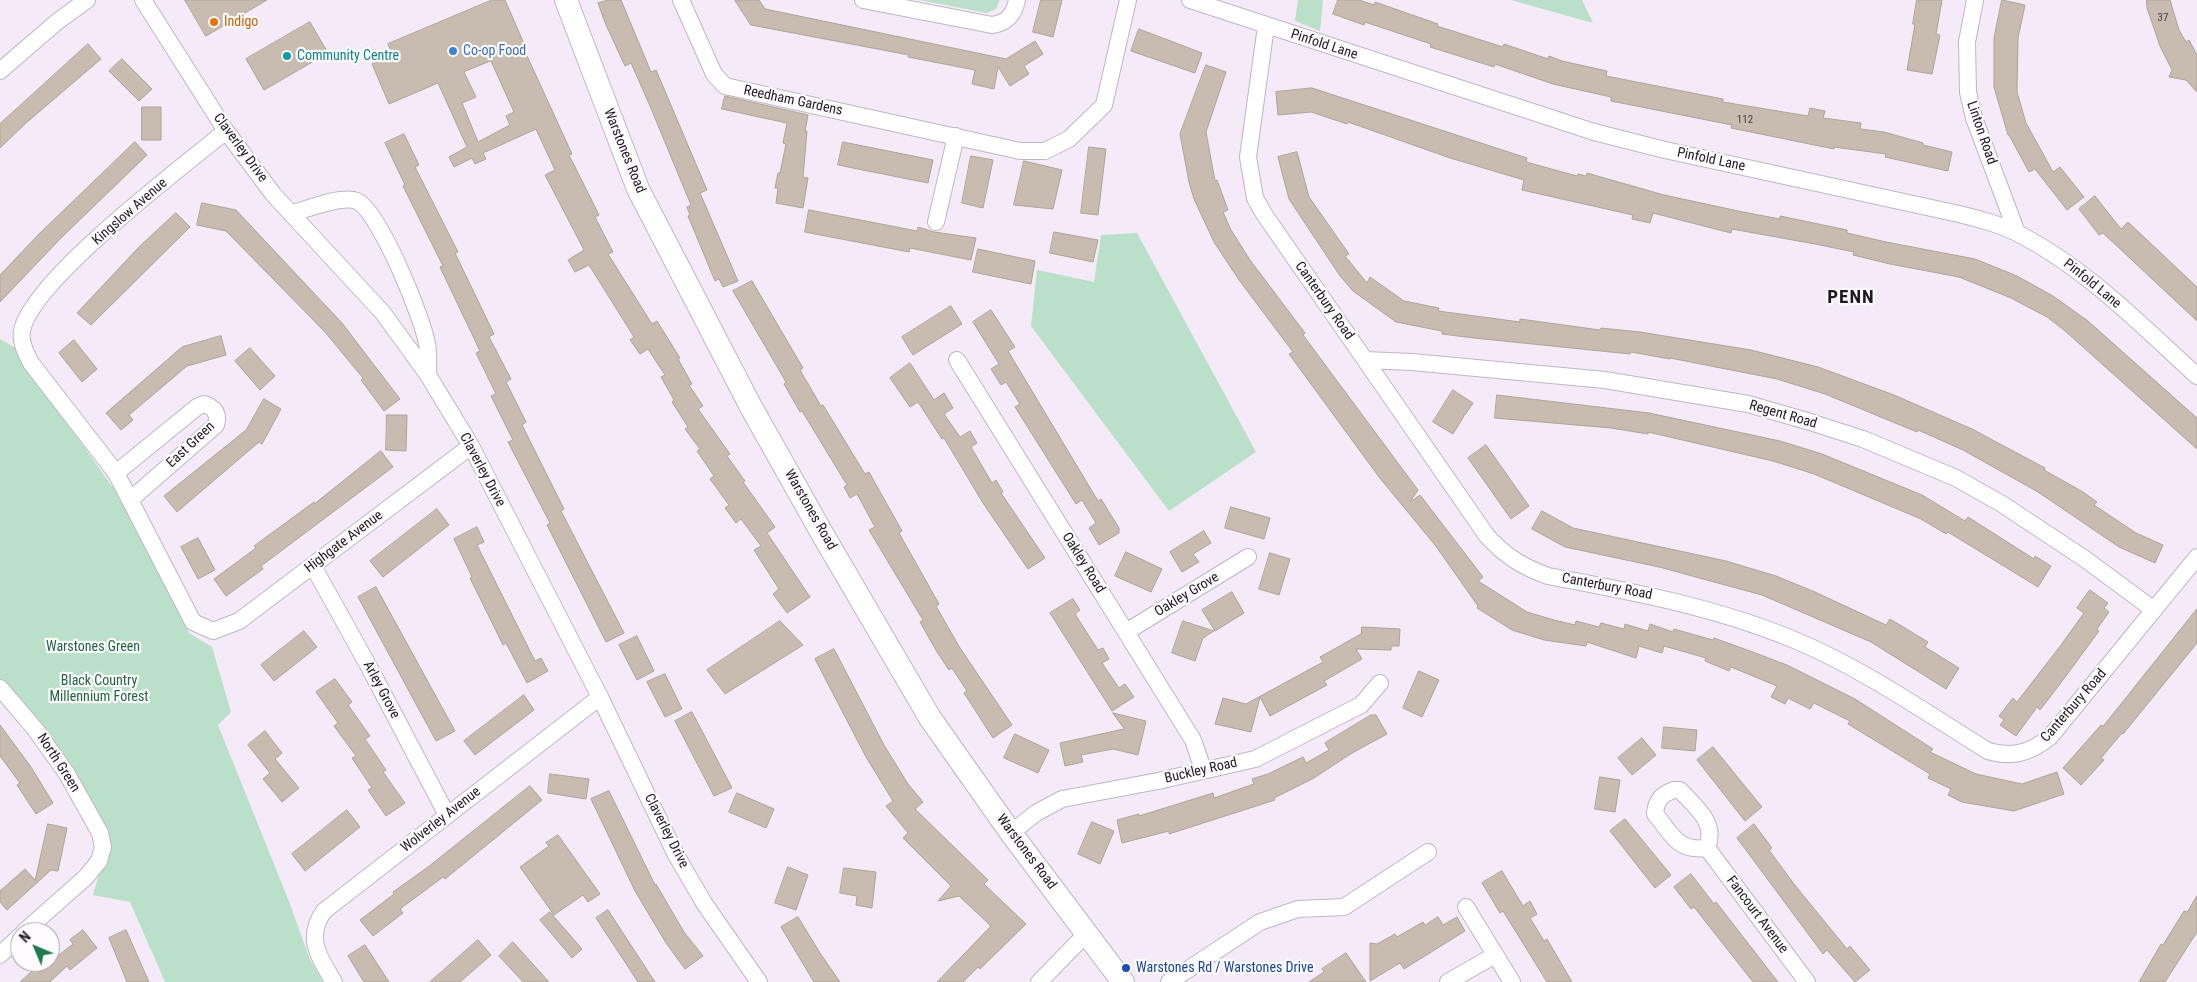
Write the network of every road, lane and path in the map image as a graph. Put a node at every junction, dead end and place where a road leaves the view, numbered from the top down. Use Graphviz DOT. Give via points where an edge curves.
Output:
graph roads {
  1 [pos="87,0"];
  2 [pos="143,0"];
  3 [pos="566,0"];
  4 [pos="681,0"];
  5 [pos="863,0"];
  6 [pos="1017,0"];
  7 [pos="1128,0"];
  8 [pos="1190,0"];
  9 [pos="1975,0"];
  10 [pos="1266,26"];
  11 [pos="0,71"];
  12 [pos="226,131"];
  13 [pos="956,136"];
  14 [pos="291,214"];
  15 [pos="936,222"];
  16 [pos="2017,233"];
  17 [pos="957,360"];
  18 [pos="1365,360"];
  19 [pos="428,375"];
  20 [pos="2197,376"];
  21 [pos="470,446"];
  22 [pos="116,473"];
  23 [pos="130,500"];
  24 [pos="1248,557"];
  25 [pos="2197,557"];
  26 [pos="313,566"];
  27 [pos="2154,610"];
  28 [pos="1126,632"];
  29 [pos="1380,682"];
  30 [pos="0,688"];
  31 [pos="600,697"];
  32 [pos="1203,769"];
  33 [pos="446,816"];
  34 [pos="1011,833"];
  35 [pos="1707,848"];
  36 [pos="1428,852"];
  37 [pos="1466,907"];
  38 [pos="35,922"];
  39 [pos="1087,933"];
  40 [pos="10,946"];
  41 [pos="0,955"];
  42 [pos="1495,955"];
  43 [pos="334,982"];
  44 [pos="759,982"];
  45 [pos="1039,982"];
  46 [pos="1123,982"];
  47 [pos="1169,982"];
  48 [pos="1448,982"];
  49 [pos="1512,982"];
  50 [pos="1807,982"];
  1 -- 11 [label="street"];
  2 -- 12 [label="street, Claverley Drive"];
  3 -- 34 [label="street, Warstones Road" via="638,189 751,407 930,718"];
  4 -- 13 [label="street, Reedham Gardens" via="714,74 725,86"];
  5 -- 6 [label="street" via="992,25 1008,19 1015,12"];
  7 -- 13 [label="street, Reedham Gardens" via="1104,106 1069,139 1045,151 1020,151"];
  8 -- 10 [label="street, Pinfold Lane"];
  9 -- 16 [label="street, Linton Road" via="1967,42 1968,92 1974,118"];
  10 -- 16 [label="street, Pinfold Lane" via="1594,132 1959,214"];
  10 -- 18 [label="street, Canterbury Road" via="1248,157 1255,198"];
  12 -- 14 [label="street, Claverley Drive"];
  12 -- 22 [label="street, Kingslow Avenue" via="126,212 58,276 38,298 24,322 22,344 31,363"];
  13 -- 15 [label="street"];
  14 -- 19 [label="street, Claverley Drive" via="383,313"];
  14 -- 19 [label="street" via="344,200 357,201 370,212 408,286 427,344"];
  16 -- 20 [label="street, Pinfold Lane" via="2071,265"];
  17 -- 28 [label="street, Oakley Road"];
  18 -- 27 [label="street, Regent Road" via="1605,380 1748,404 1807,421 1863,439 1956,478 2002,504"];
  18 -- 27 [label="street, Canterbury Road" via="1487,536 1511,560 1548,576 1678,602 1797,642 1860,672 1988,751 2023,753 2041,745"];
  19 -- 21 [label="street, Claverley Drive"];
  21 -- 26 [label="street, Highgate Avenue"];
  21 -- 31 [label="street, Claverley Drive"];
  22 -- 23 [label="street"];
  22 -- 23 [label="street, East Green" via="197,407 204,404 212,407 216,425"];
  23 -- 26 [label="street, Highgate Avenue" via="193,622 213,631 239,621"];
  24 -- 28 [label="street, Oakley Grove"];
  25 -- 27 [label="street, Canterbury Road"];
  26 -- 33 [label="street, Arley Grove"];
  28 -- 32 [label="street, Oakley Road" via="1193,740"];
  29 -- 32 [label="street, Buckley Road" via="1361,705 1255,759"];
  30 -- 38 [label="street, North Green" via="35,728 67,774 100,833 103,847 99,861 86,877"];
  31 -- 33 [label="street, Wolverley Avenue"];
  31 -- 44 [label="street, Claverley Drive" via="676,855 704,903"];
  32 -- 34 [label="street, Buckley Road" via="1062,799 1036,813"];
  33 -- 43 [label="street, Wolverley Avenue" via="318,919 315,949"];
  34 -- 39 [label="street, Warstones Road"];
  35 -- 50 [label="street, Fancourt Avenue"];
  36 -- 47 [label="street" via="1344,907 1298,910 1260,922"];
  37 -- 42 [label="street"];
  39 -- 45 [label="street"];
  39 -- 46 [label="street, Warstones Road"];
  40 -- 41 [label="street"];
  42 -- 48 [label="street"];
  42 -- 49 [label="street"];
}
